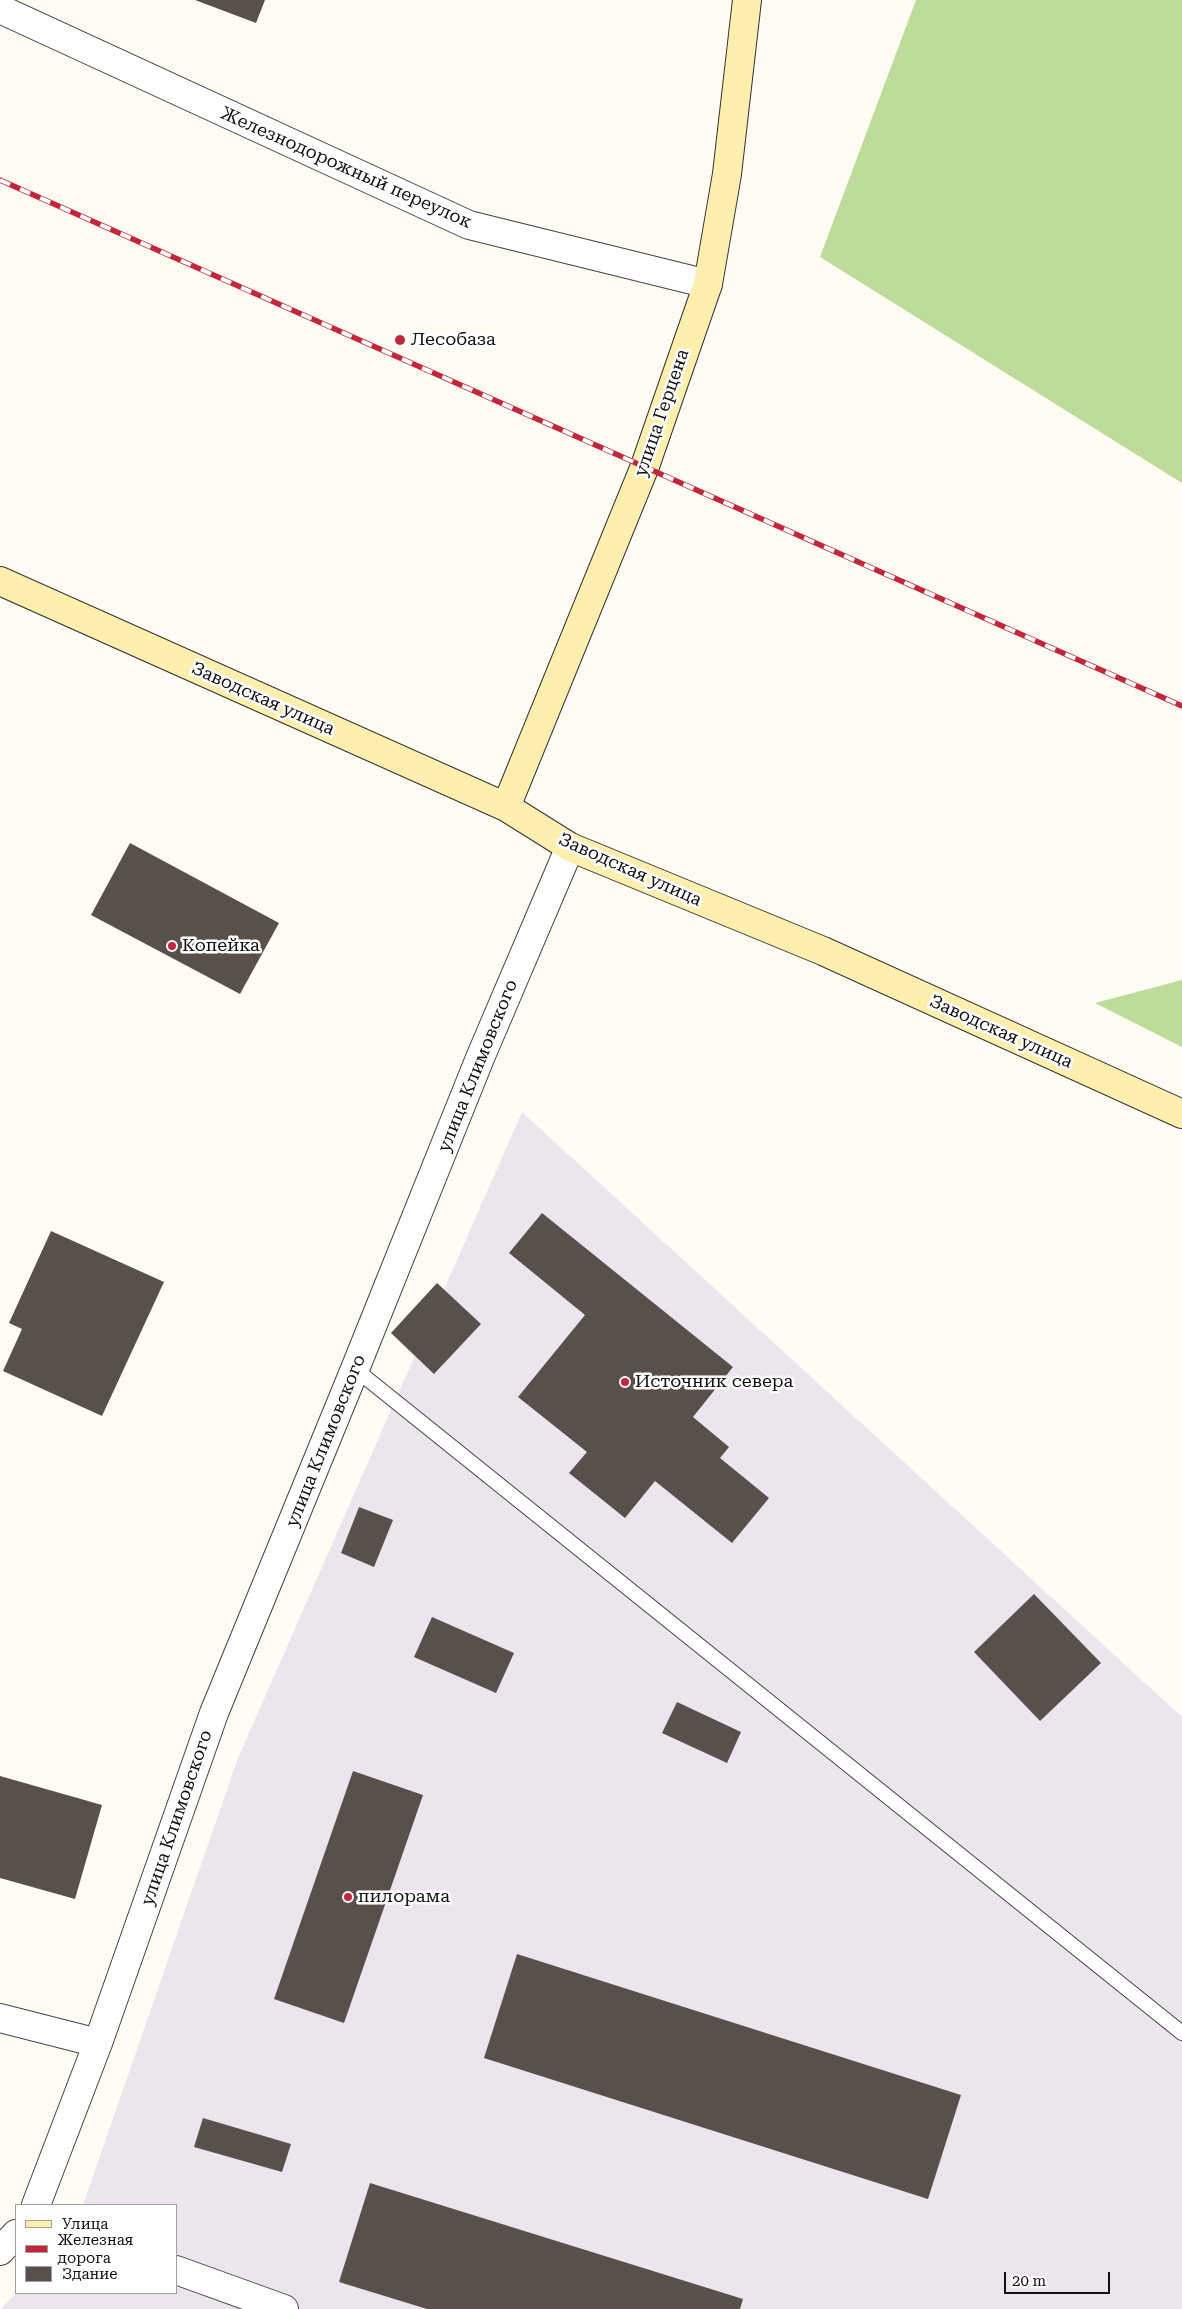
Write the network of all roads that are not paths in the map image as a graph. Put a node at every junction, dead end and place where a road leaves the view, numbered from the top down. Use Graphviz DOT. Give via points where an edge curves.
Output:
graph roads {
  1 [pos="747,0"];
  2 [pos="0,9"];
  3 [pos="708,284"];
  4 [pos="0,581"];
  5 [pos="506,807"];
  6 [pos="570,847"];
  7 [pos="1182,1114"];
  8 [pos="356,1369"];
  9 [pos="0,2018"];
  10 [pos="1182,2033"];
  11 [pos="98,2043"];
  12 [pos="36,2204"];
  13 [pos="15,2235"];
  14 [pos="0,2251"];
  15 [pos="178,2271"];
  16 [pos="284,2309"];
  1 -- 3 [label="main road, улица Герцена" via="727,174"];
  2 -- 3 [label="street, Железнодорожный переулок" via="469,225"];
  3 -- 5 [label="main road, улица Герцена" via="645,466"];
  4 -- 5 [label="main road, Заводская улица"];
  5 -- 6 [label="main road, Заводская улица"];
  6 -- 7 [label="main road, Заводская улица" via="823,951"];
  6 -- 8 [label="street, улица Климовского" via="480,1058"];
  8 -- 10 [label="lane"];
  8 -- 11 [label="street, улица Климовского" via="214,1713"];
  9 -- 11 [label="street"];
  11 -- 12 [label="street, улица Климовского"];
  13 -- 14 [label="street"];
  15 -- 16 [label="street"];
}
